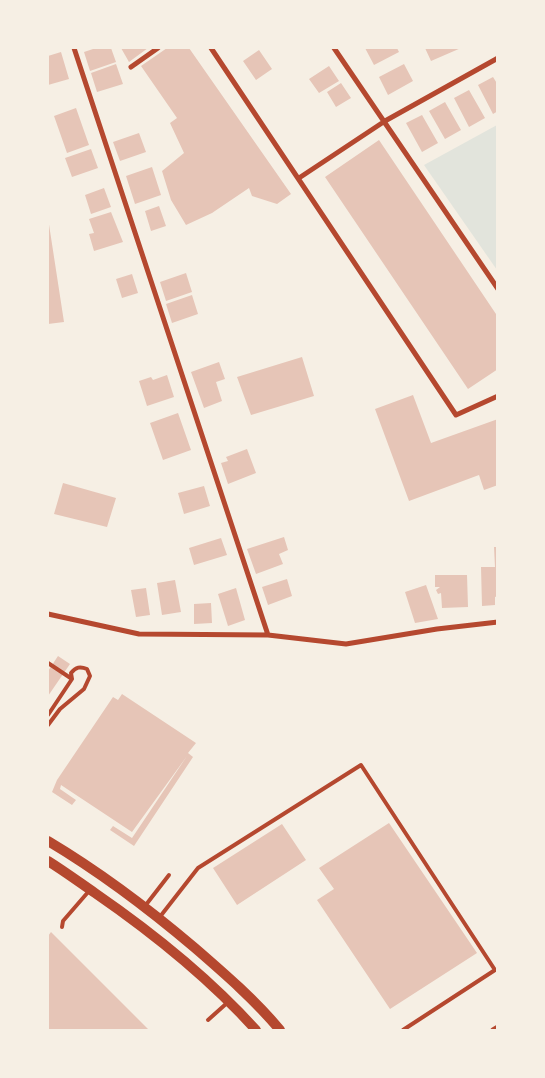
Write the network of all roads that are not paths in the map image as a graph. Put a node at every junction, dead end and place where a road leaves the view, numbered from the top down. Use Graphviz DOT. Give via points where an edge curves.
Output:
graph roads {
  1 [pos="74,48"];
  2 [pos="158,48"];
  3 [pos="211,48"];
  4 [pos="334,48"];
  5 [pos="498,58"];
  6 [pos="131,67"];
  7 [pos="385,121"];
  8 [pos="299,178"];
  9 [pos="498,289"];
  10 [pos="498,396"];
  11 [pos="48,614"];
  12 [pos="498,622"];
  13 [pos="268,635"];
  14 [pos="48,663"];
  15 [pos="72,679"];
  16 [pos="48,715"];
  17 [pos="48,725"];
  18 [pos="48,841"];
  19 [pos="48,861"];
  20 [pos="169,875"];
  21 [pos="90,889"];
  22 [pos="145,906"];
  23 [pos="159,918"];
  24 [pos="62,927"];
  25 [pos="228,1001"];
  26 [pos="208,1020"];
  27 [pos="498,1028"];
  28 [pos="256,1030"];
  29 [pos="280,1030"];
  30 [pos="402,1030"];
  31 [pos="493,1030"];
  1 -- 13 [label="street"];
  2 -- 6 [label="street"];
  3 -- 8 [label="street"];
  4 -- 7 [label="street"];
  5 -- 7 [label="street"];
  7 -- 8 [label="street"];
  7 -- 9 [label="street"];
  8 -- 10 [label="street" via="456,415"];
  11 -- 13 [label="street" via="139,634"];
  12 -- 13 [label="street" via="346,644"];
  14 -- 15 [label="lane"];
  15 -- 16 [label="lane"];
  15 -- 17 [label="lane" via="74,668 81,666 90,676 84,689 60,709"];
  18 -- 22 [label="main road"];
  19 -- 21 [label="main road"];
  20 -- 22 [label="lane"];
  21 -- 24 [label="lane" via="63,921"];
  21 -- 25 [label="main road" via="162,943"];
  22 -- 23 [label="main road"];
  23 -- 29 [label="main road" via="234,981"];
  23 -- 30 [label="lane" via="198,868 361,765 495,970"];
  25 -- 26 [label="lane"];
  25 -- 28 [label="main road"];
  27 -- 31 [label="street"];
}
